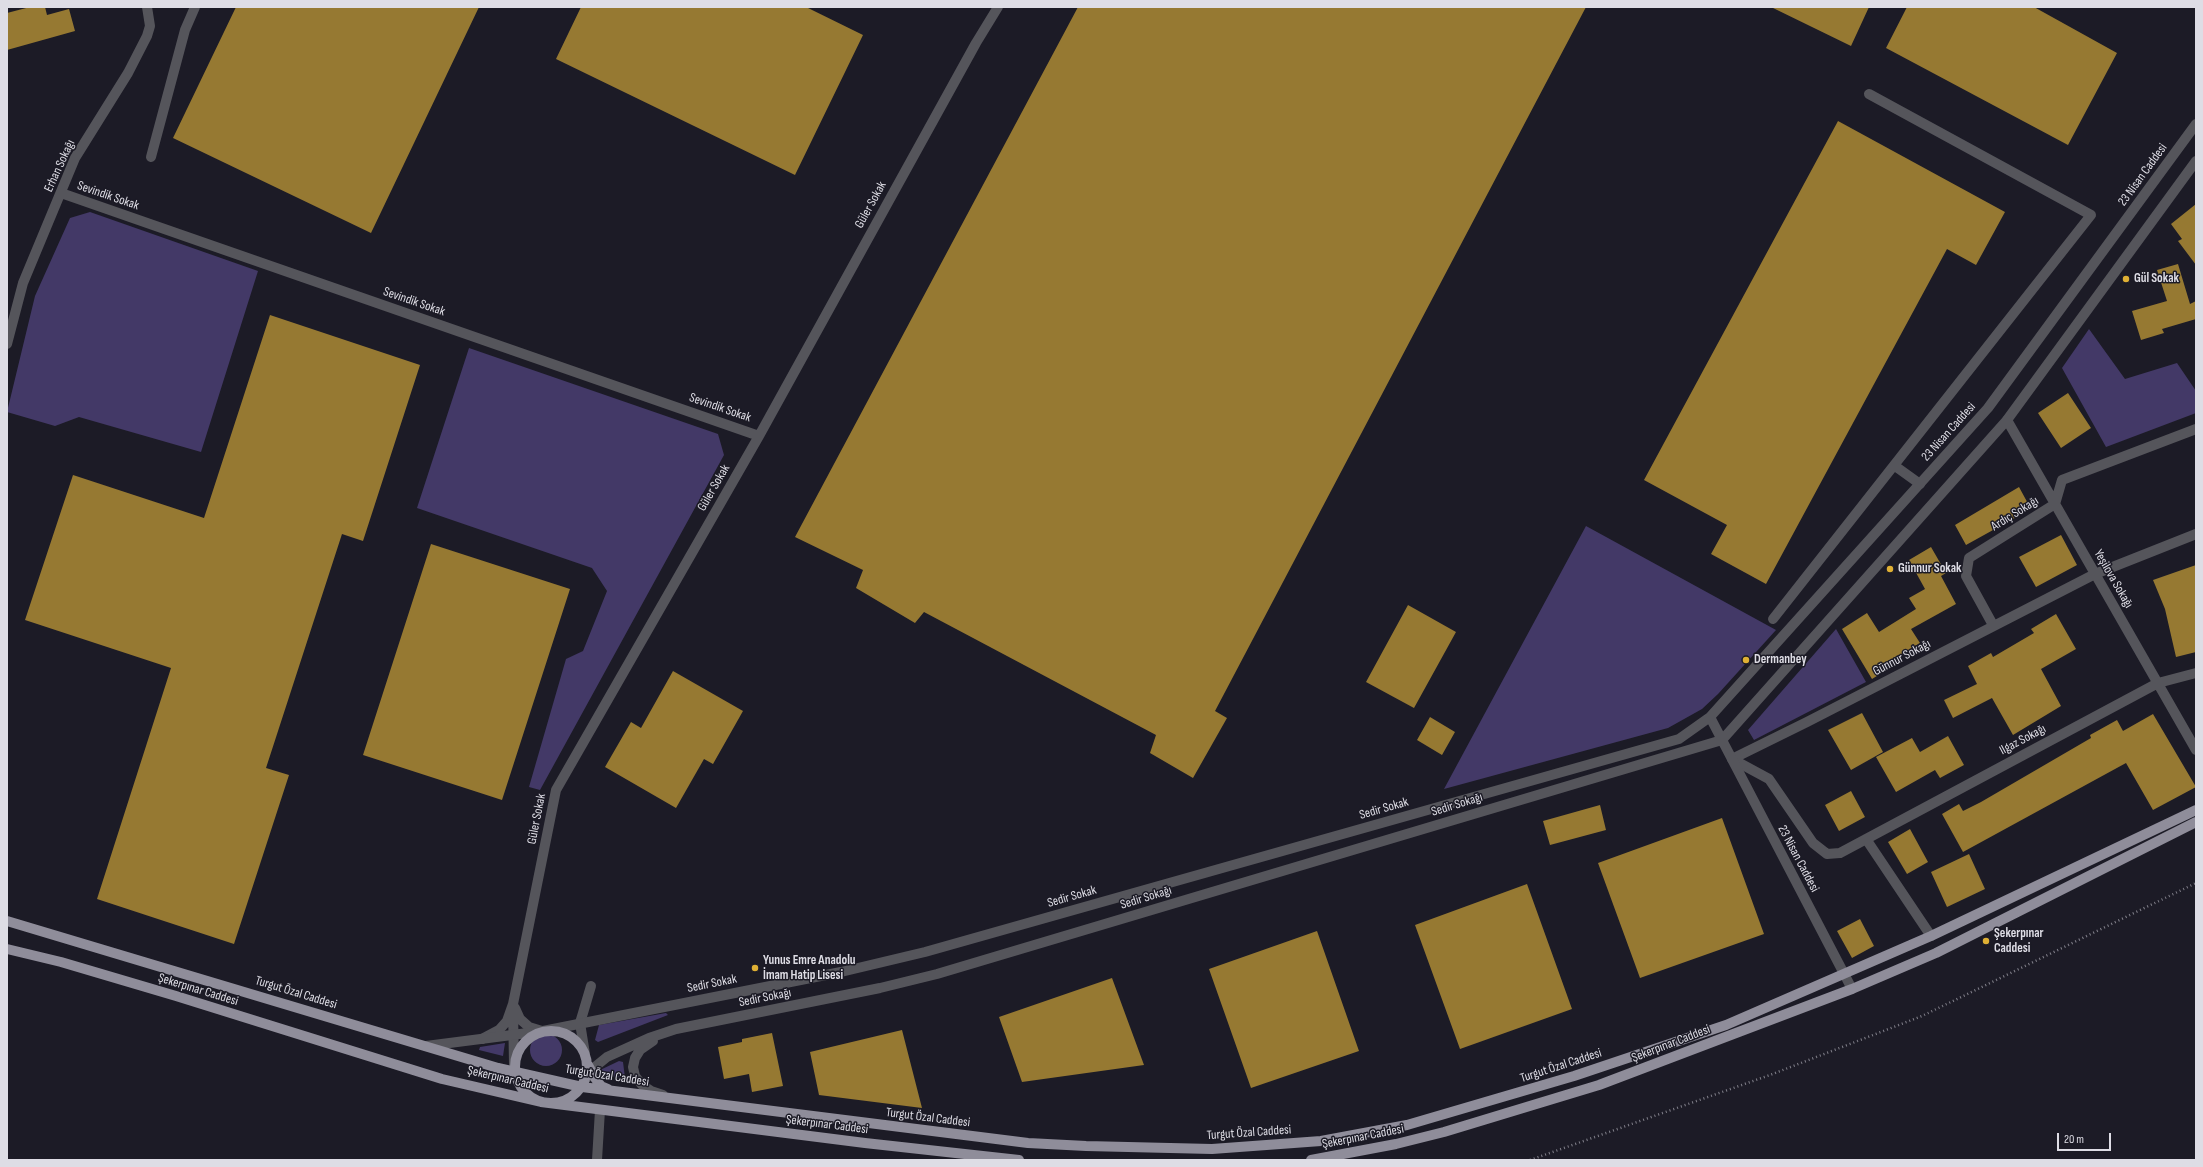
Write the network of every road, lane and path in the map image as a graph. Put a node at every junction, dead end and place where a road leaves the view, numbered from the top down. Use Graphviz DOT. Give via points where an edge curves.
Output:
graph roads {
  1 [pos="147,7"];
  2 [pos="195,7"];
  3 [pos="998,7"];
  4 [pos="1869,94"];
  5 [pos="2196,124"];
  6 [pos="151,157"];
  7 [pos="2196,161"];
  8 [pos="61,194"];
  9 [pos="7,344"];
  10 [pos="2007,420"];
  11 [pos="2196,429"];
  12 [pos="759,436"];
  13 [pos="1895,466"];
  14 [pos="1920,484"];
  15 [pos="2055,504"];
  16 [pos="2196,534"];
  17 [pos="2095,574"];
  18 [pos="1773,619"];
  19 [pos="1993,625"];
  20 [pos="2196,673"];
  21 [pos="2158,683"];
  22 [pos="1710,717"];
  23 [pos="1722,740"];
  24 [pos="2196,750"];
  25 [pos="1732,759"];
  26 [pos="2196,810"];
  27 [pos="2196,822"];
  28 [pos="1866,839"];
  29 [pos="2196,883"];
  30 [pos="7,921"];
  31 [pos="1930,936"];
  32 [pos="7,949"];
  33 [pos="1844,974"];
  34 [pos="591,986"];
  35 [pos="1852,990"];
  36 [pos="513,1004"];
  37 [pos="580,1023"];
  38 [pos="676,1029"];
  39 [pos="542,1031"];
  40 [pos="514,1035"];
  41 [pos="480,1040"];
  42 [pos="426,1046"];
  43 [pos="588,1063"];
  44 [pos="514,1068"];
  45 [pos="583,1084"];
  46 [pos="611,1091"];
  47 [pos="680,1100"];
  48 [pos="541,1102"];
  49 [pos="600,1110"];
  50 [pos="597,1160"];
  51 [pos="1019,1160"];
  52 [pos="1311,1160"];
  53 [pos="1530,1160"];
  1 -- 8 [label="street, Erhan Sokağı" via="150,26 148,36 75,158"];
  2 -- 6 [label="street" via="184,30"];
  3 -- 12 [label="street, Güler Sokak"];
  4 -- 13 [label="street" via="2091,215"];
  5 -- 14 [label="street, 23 Nisan Caddesi" via="1988,408"];
  7 -- 10 [label="street"];
  8 -- 9 [label="street, Erhan Sokağı" via="23,283"];
  8 -- 12 [label="street, Sevindik Sokak"];
  10 -- 15 [label="street, Yeşilova Sokağı"];
  10 -- 23 [label="street"];
  11 -- 15 [label="street, Ardıç Sokağı" via="2062,480"];
  12 -- 36 [label="street, Güler Sokak" via="556,790"];
  13 -- 14 [label="street"];
  13 -- 18 [label="street"];
  14 -- 22 [label="street, 23 Nisan Caddesi"];
  15 -- 17 [label="street, Yeşilova Sokağı"];
  15 -- 19 [label="street, Ardıç Sokağı" via="1969,558 1966,576"];
  16 -- 17 [label="street, Günnur Sokağı"];
  17 -- 19 [label="street, Günnur Sokağı"];
  17 -- 21 [label="street, Yeşilova Sokağı"];
  19 -- 25 [label="street, Günnur Sokağı"];
  20 -- 21 [label="street, Ilgaz Sokağı"];
  21 -- 24 [label="street, Yeşilova Sokağı"];
  21 -- 28 [label="street, Ilgaz Sokağı"];
  22 -- 23 [label="street, 23 Nisan Caddesi"];
  22 -- 37 [label="street, Sedir Sokak" via="1679,739 925,952 841,972"];
  23 -- 25 [label="street, 23 Nisan Caddesi"];
  23 -- 38 [label="street, Sedir Sokağı" via="937,974"];
  25 -- 28 [label="street, Ilgaz Sokağı" via="1769,779 1814,843 1828,854 1840,853"];
  25 -- 33 [label="street, 23 Nisan Caddesi"];
  26 -- 31 [label="main road"];
  27 -- 35 [label="main road, Şekerpınar Caddesi" via="1936,953"];
  28 -- 31 [label="street"];
  29 -- 53 [label="path" via="1922,1016 1770,1075"];
  30 -- 42 [label="main road, Turgut Özal Caddesi"];
  31 -- 33 [label="main road"];
  32 -- 48 [label="main road, Şekerpınar Caddesi" via="61,962 442,1079"];
  33 -- 35 [label="street, 23 Nisan Caddesi"];
  33 -- 47 [label="main road, Turgut Özal Caddesi" via="1726,1025 1574,1076 1406,1125 1321,1141 1212,1149 1028,1143"];
  34 -- 37 [label="street"];
  35 -- 52 [label="main road, Şekerpınar Caddesi" via="1599,1085 1444,1132 1388,1146"];
  36 -- 39 [label="street" via="520,1019 528,1027"];
  36 -- 40 [label="street"];
  36 -- 41 [label="street" via="499,1030"];
  37 -- 39 [label="street, Sedir Sokak"];
  37 -- 43 [label="street"];
  38 -- 43 [label="street, Sedir Sokağı"];
  38 -- 47 [label="street" via="640,1050 635,1058 634,1067 636,1076 646,1088"];
  39 -- 40 [label="street, Sedir Sokak"];
  39 -- 43 [label="main road" via="564,1032 580,1045"];
  39 -- 44 [label="main road" via="531,1035 522,1043 516,1053"];
  40 -- 41 [label="street, Sedir Sokak"];
  40 -- 44 [label="street"];
  41 -- 42 [label="street, Sedir Sokak"];
  42 -- 44 [label="main road, Turgut Özal Caddesi"];
  43 -- 45 [label="main road"];
  43 -- 46 [label="main road" via="601,1086"];
  44 -- 45 [label="main road, Turgut Özal Caddesi"];
  44 -- 48 [label="main road" via="524,1092"];
  45 -- 46 [label="main road, Turgut Özal Caddesi"];
  45 -- 48 [label="main road" via="574,1095 564,1101"];
  46 -- 47 [label="main road, Turgut Özal Caddesi"];
  48 -- 49 [label="main road, Şekerpınar Caddesi"];
  49 -- 50 [label="street"];
  49 -- 51 [label="main road, Şekerpınar Caddesi"];
}
